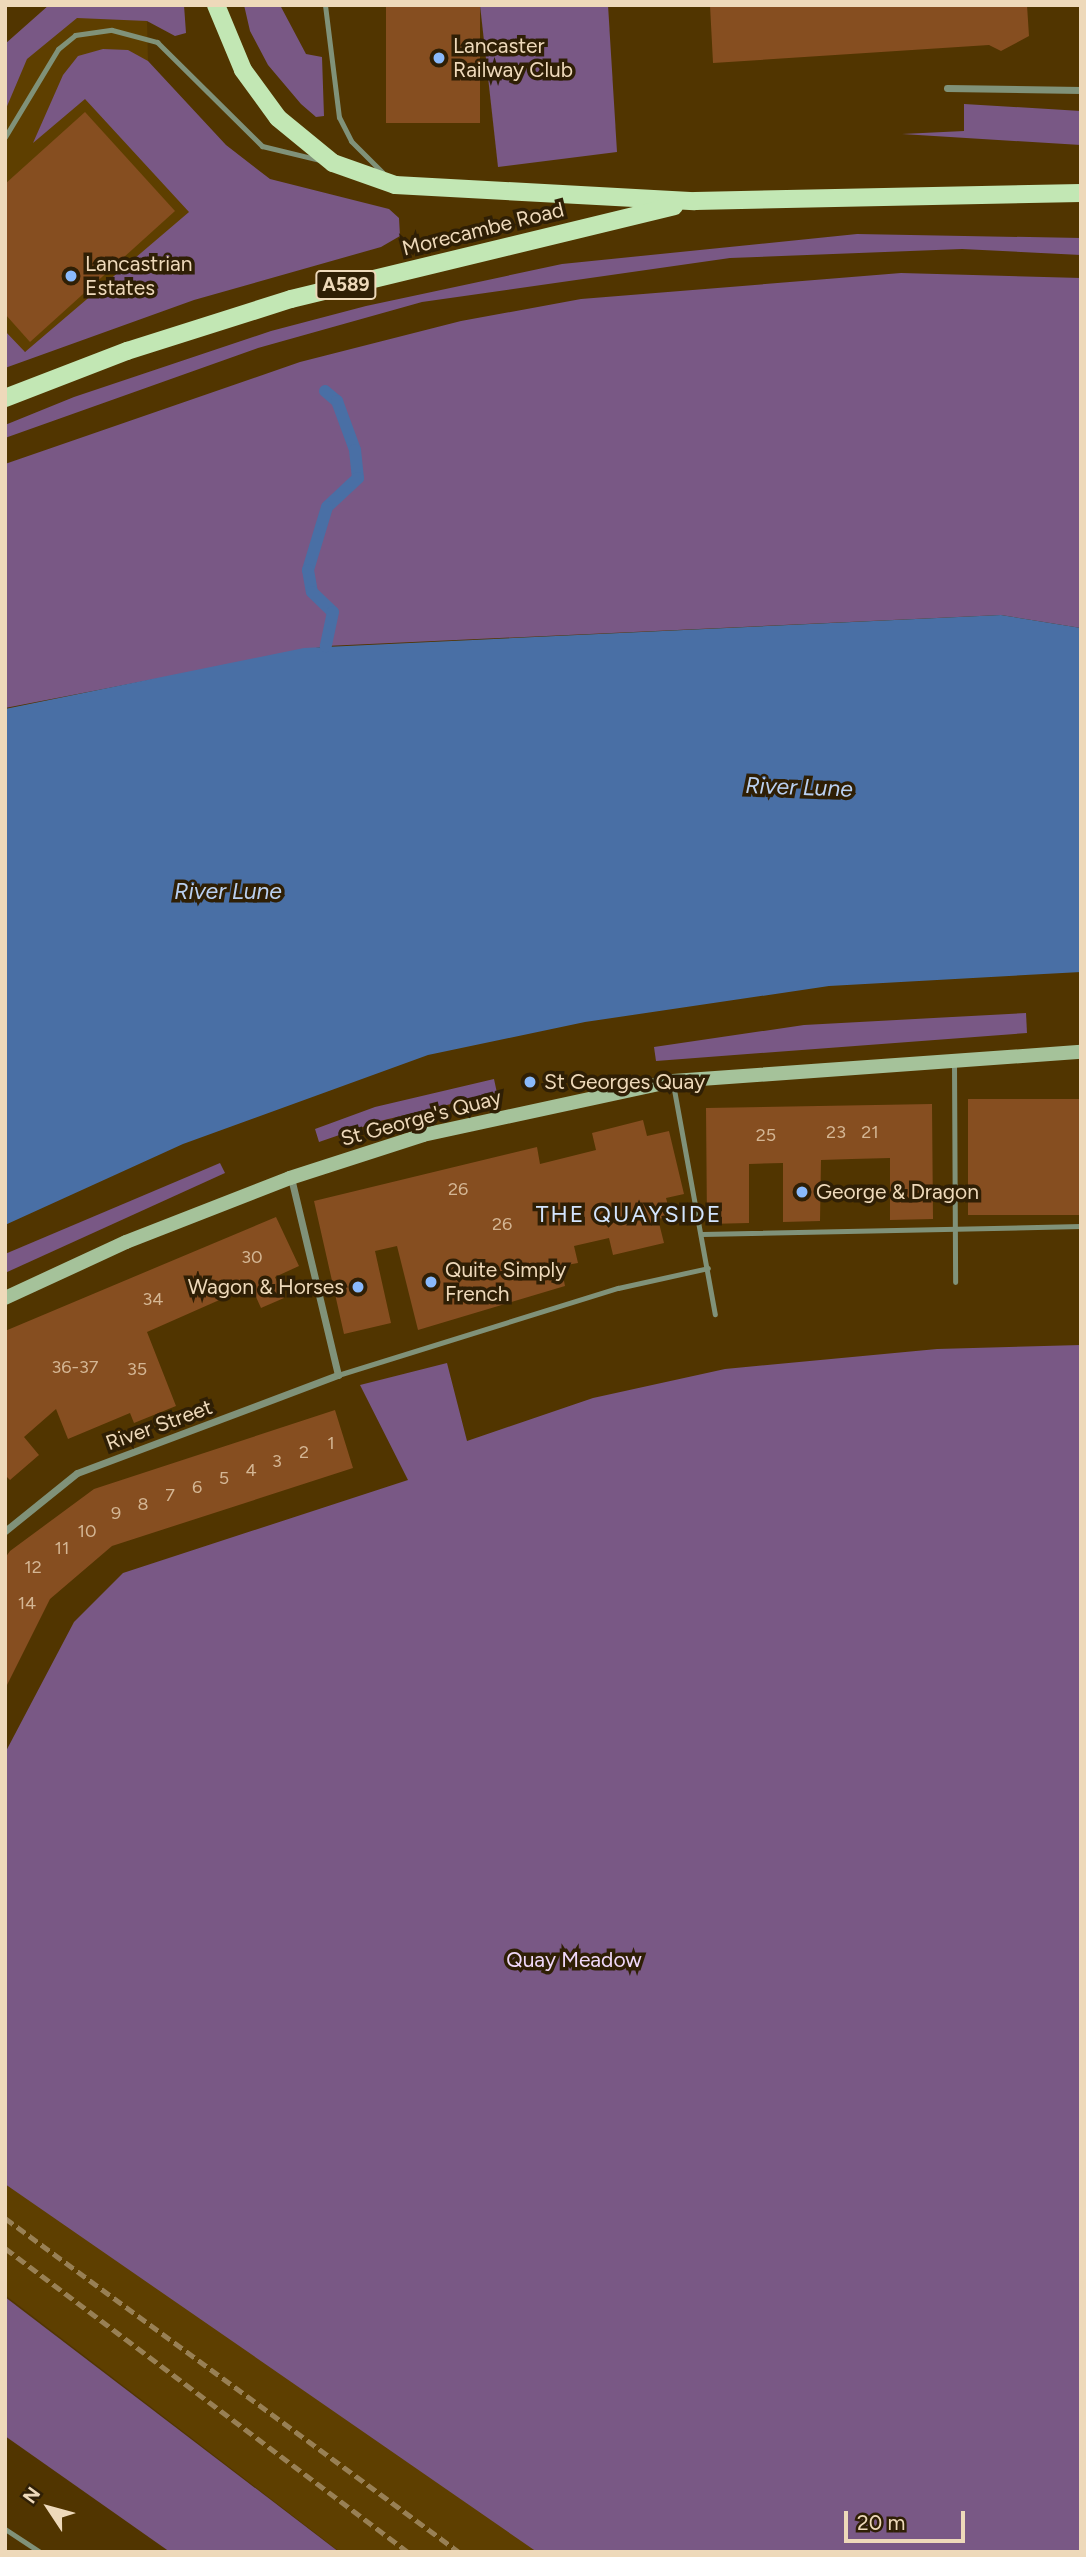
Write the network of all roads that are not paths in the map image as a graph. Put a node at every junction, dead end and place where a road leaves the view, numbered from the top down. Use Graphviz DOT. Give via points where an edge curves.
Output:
graph roads {
  1 [pos="216,5"];
  2 [pos="325,5"];
  3 [pos="947,88"];
  4 [pos="1081,90"];
  5 [pos="5,137"];
  6 [pos="333,163"];
  7 [pos="395,186"];
  8 [pos="1081,193"];
  9 [pos="695,201"];
  10 [pos="5,398"];
  11 [pos="1081,1052"];
  12 [pos="954,1060"];
  13 [pos="673,1080"];
  14 [pos="290,1178"];
  15 [pos="1081,1226"];
  16 [pos="956,1231"];
  17 [pos="702,1234"];
  18 [pos="708,1268"];
  19 [pos="955,1282"];
  20 [pos="5,1298"];
  21 [pos="715,1314"];
  22 [pos="338,1375"];
  23 [pos="5,1531"];
  24 [pos="5,2529"];
  25 [pos="40,2552"];
  1 -- 6 [label="main road, Morecambe Road / A589" via="250,80 278,118"];
  2 -- 7 [label="lane" via="339,117 351,141"];
  3 -- 4 [label="street"];
  5 -- 6 [label="lane" via="58,50 75,35 112,30 157,42 262,146"];
  6 -- 7 [label="main road, Morecambe Road / A589"];
  7 -- 9 [label="main road, Morecambe Road / A589"];
  8 -- 9 [label="main road, Morecambe Road / A589"];
  9 -- 10 [label="main road, Morecambe Road / A589" via="291,299 127,351"];
  11 -- 12 [label="street, St George's Quay"];
  12 -- 13 [label="street, St George's Quay"];
  12 -- 16 [label="lane"];
  13 -- 14 [label="street, St George's Quay" via="423,1135"];
  13 -- 17 [label="lane"];
  14 -- 20 [label="street, St George's Quay" via="126,1242"];
  14 -- 22 [label="street"];
  15 -- 16 [label="lane"];
  16 -- 17 [label="lane"];
  16 -- 19 [label="lane"];
  17 -- 18 [label="lane"];
  18 -- 21 [label="lane"];
  18 -- 22 [label="lane" via="618,1288"];
  22 -- 23 [label="street, River Street" via="77,1473"];
  24 -- 25 [label="lane"];
}
